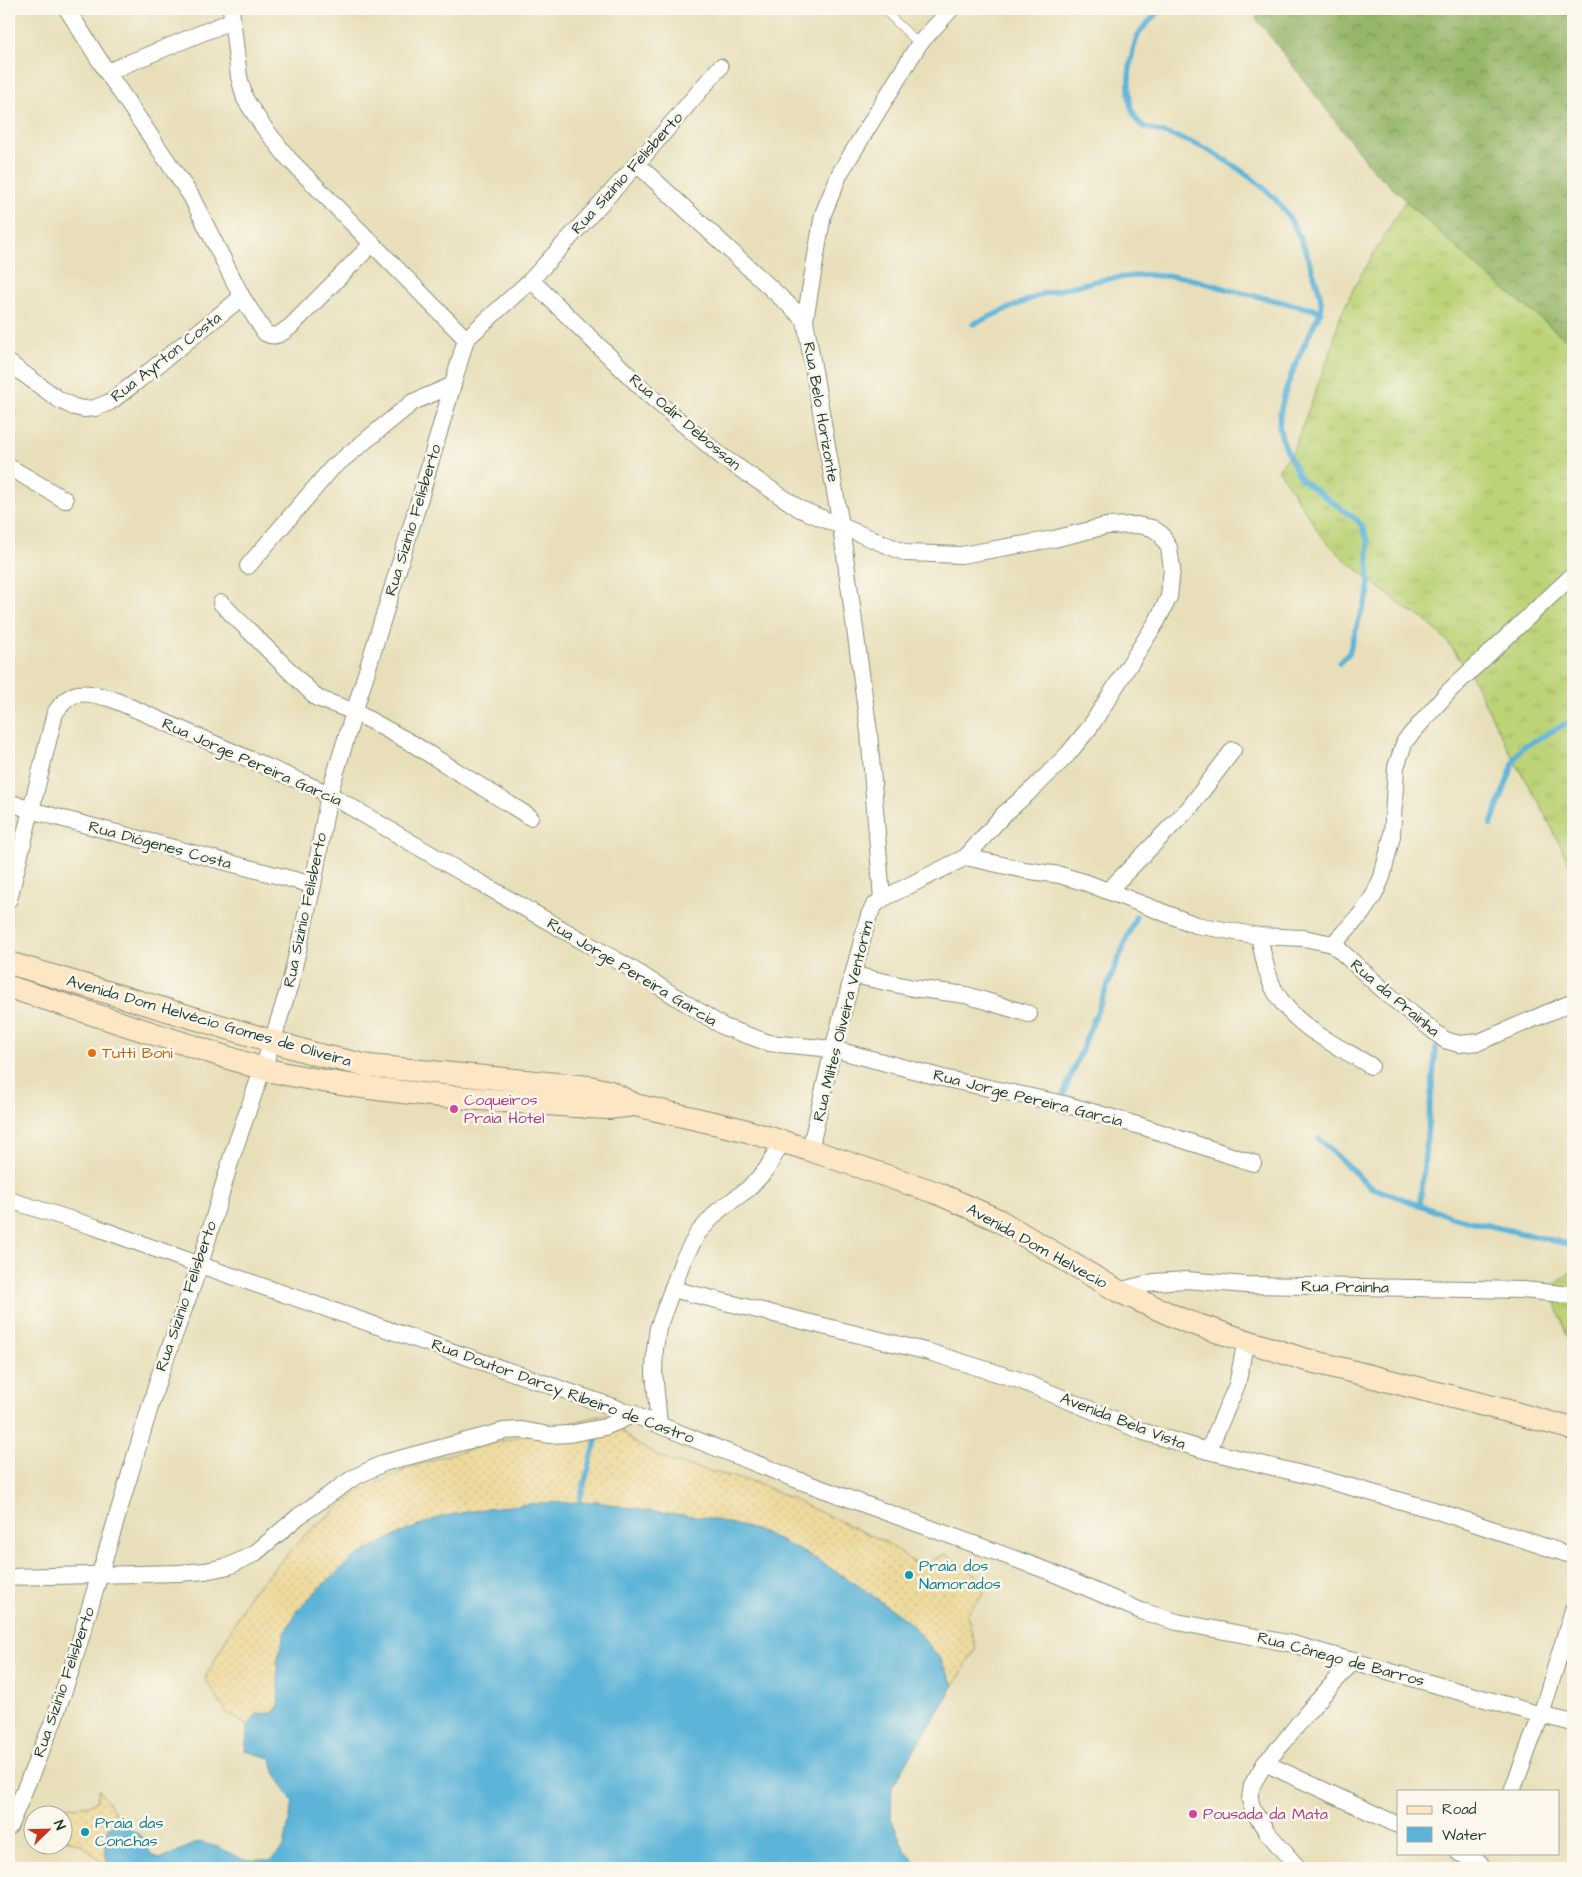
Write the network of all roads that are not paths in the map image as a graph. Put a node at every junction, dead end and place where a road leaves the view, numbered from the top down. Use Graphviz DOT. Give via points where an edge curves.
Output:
graph roads {
  1 [pos="67,9"];
  2 [pos="883,9"];
  3 [pos="951,9"];
  4 [pos="231,15"];
  5 [pos="919,44"];
  6 [pos="720,67"];
  7 [pos="107,72"];
  8 [pos="637,164"];
  9 [pos="372,244"];
  10 [pos="531,280"];
  11 [pos="242,297"];
  12 [pos="805,320"];
  13 [pos="466,340"];
  14 [pos="9,363"];
  15 [pos="453,385"];
  16 [pos="9,467"];
  17 [pos="65,500"];
  18 [pos="841,526"];
  19 [pos="1152,528"];
  20 [pos="248,566"];
  21 [pos="1573,575"];
  22 [pos="221,603"];
  23 [pos="355,712"];
  24 [pos="1233,750"];
  25 [pos="329,794"];
  26 [pos="9,802"];
  27 [pos="30,810"];
  28 [pos="530,817"];
  29 [pos="966,857"];
  30 [pos="313,885"];
  31 [pos="1108,891"];
  32 [pos="9,899"];
  33 [pos="882,899"];
  34 [pos="1259,936"];
  35 [pos="1333,944"];
  36 [pos="9,963"];
  37 [pos="854,975"];
  38 [pos="9,987"];
  39 [pos="1573,1002"];
  40 [pos="1029,1014"];
  41 [pos="272,1042"];
  42 [pos="833,1049"];
  43 [pos="1371,1066"];
  44 [pos="263,1069"];
  45 [pos="635,1105"];
  46 [pos="782,1142"];
  47 [pos="810,1150"];
  48 [pos="1253,1162"];
  49 [pos="9,1200"];
  50 [pos="200,1265"];
  51 [pos="672,1290"];
  52 [pos="1118,1291"];
  53 [pos="1573,1292"];
  54 [pos="1246,1340"];
  55 [pos="635,1414"];
  56 [pos="659,1424"];
  57 [pos="1573,1429"];
  58 [pos="1208,1451"];
  59 [pos="1573,1556"];
  60 [pos="99,1576"];
  61 [pos="9,1577"];
  62 [pos="1112,1598"];
  63 [pos="1573,1610"];
  64 [pos="1354,1660"];
  65 [pos="1541,1715"];
  66 [pos="1573,1723"];
  67 [pos="1264,1763"];
  68 [pos="1512,1790"];
  69 [pos="1397,1825"];
  70 [pos="9,1827"];
  71 [pos="1462,1854"];
  72 [pos="1481,1861"];
  73 [pos="1298,1868"];
  1 -- 7 [label="street"];
  2 -- 5 [label="lane"];
  3 -- 5 [label="street"];
  4 -- 7 [label="street"];
  4 -- 9 [label="street" via="245,99 288,158"];
  5 -- 12 [label="street" via="840,173 824,214"];
  6 -- 8 [label="street, Rua Sizinio Felisberto"];
  7 -- 11 [label="street" via="191,196"];
  8 -- 10 [label="street, Rua Sizinio Felisberto"];
  8 -- 12 [label="street, Rua Belo Horizonte"];
  9 -- 11 [label="street" via="279,335 265,333"];
  9 -- 13 [label="street"];
  10 -- 13 [label="street, Rua Sizinio Felisberto"];
  10 -- 18 [label="street, Rua Odir Debossan" via="649,395 721,456 800,509"];
  11 -- 14 [label="street, Rua Ayrton Costa" via="110,402 95,408 84,410 66,403"];
  12 -- 18 [label="street, Rua Belo Horizonte"];
  13 -- 15 [label="street, Rua Sizinio Felisberto"];
  15 -- 20 [label="street" via="413,402 332,468"];
  15 -- 23 [label="street, Rua Sizinio Felisberto"];
  16 -- 17 [label="street"];
  18 -- 19 [label="street, Rua Odir Debossan" via="906,554 961,555 1054,539 1106,526"];
  18 -- 33 [label="street, Rua Belo Horizonte" via="869,732"];
  19 -- 29 [label="street, Rua Miltes Oliveira Ventorim" via="1161,534 1169,548 1172,568 1169,597 1157,621 1090,727 1068,754 1003,816"];
  21 -- 35 [label="street" via="1450,690 1405,741 1396,767 1392,836 1382,877 1362,913"];
  22 -- 23 [label="street" via="318,698"];
  23 -- 25 [label="street, Rua Sizinio Felisberto"];
  23 -- 28 [label="street"];
  24 -- 31 [label="street" via="1190,807"];
  25 -- 27 [label="street, Rua Jorge Pereira Garcia" via="112,699 84,693 62,701 55,713"];
  25 -- 30 [label="street, Rua Sizinio Felisberto"];
  25 -- 42 [label="street, Rua Jorge Pereira Garcia" via="632,969 724,1027 769,1043"];
  26 -- 27 [label="street, Rua Diógenes Costa"];
  27 -- 30 [label="street, Rua Diógenes Costa"];
  27 -- 32 [label="street"];
  29 -- 31 [label="street" via="1060,875"];
  29 -- 33 [label="street, Rua Miltes Oliveira Ventorim"];
  30 -- 41 [label="street, Rua Sizinio Felisberto" via="290,984"];
  31 -- 34 [label="street" via="1196,925"];
  33 -- 37 [label="street, Rua Miltes Oliveira Ventorim" via="869,915"];
  34 -- 35 [label="street" via="1304,938"];
  34 -- 43 [label="street" via="1267,972 1288,1009 1302,1024"];
  35 -- 39 [label="street, Rua da Prainha" via="1391,998 1445,1040 1459,1044 1479,1042"];
  36 -- 41 [label="street, Avenida Dom Helvécio Gomes de Oliveira"];
  37 -- 40 [label="street" via="966,995"];
  37 -- 42 [label="street, Rua Miltes Oliveira Ventorim"];
  38 -- 44 [label="street, Avenida Dom Helvécio Gomes de Oliveira"];
  41 -- 44 [label="street, Rua Sizinio Felisberto"];
  41 -- 45 [label="street, Avenida Dom Helvécio Gomes de Oliveira" via="369,1066 589,1087 610,1092"];
  42 -- 47 [label="street, Rua Miltes Oliveira Ventorim"];
  42 -- 48 [label="street, Rua Jorge Pereira Garcia" via="947,1079 1064,1104"];
  44 -- 45 [label="street, Avenida Dom Helvécio Gomes de Oliveira" via="412,1094 608,1108"];
  44 -- 50 [label="street, Rua Sizinio Felisberto" via="232,1156"];
  45 -- 46 [label="street, Avenida Dom Helvecio"];
  46 -- 47 [label="street, Avenida Dom Helvecio"];
  46 -- 51 [label="street" via="766,1170 698,1233"];
  47 -- 52 [label="street, Avenida Dom Helvecio" via="937,1193 990,1216"];
  49 -- 50 [label="street, Rua Doutor Darcy Ribeiro de Castro"];
  50 -- 55 [label="street, Rua Doutor Darcy Ribeiro de Castro"];
  50 -- 60 [label="street, Rua Sizinio Felisberto" via="159,1377"];
  51 -- 56 [label="street" via="658,1328 655,1349"];
  51 -- 58 [label="street, Avenida Bela Vista" via="938,1355 1019,1380 1144,1432"];
  52 -- 53 [label="street, Rua Prainha" via="1154,1282 1186,1280 1296,1287"];
  52 -- 54 [label="street, Avenida Dom Helvecio" via="1185,1321"];
  54 -- 57 [label="street, Avenida Dom Helvecio" via="1304,1359"];
  54 -- 58 [label="street" via="1237,1385"];
  55 -- 56 [label="street, Rua Doutor Darcy Ribeiro de Castro"];
  55 -- 60 [label="street" via="604,1427 569,1434 504,1431 384,1463 353,1478 299,1516 254,1554 229,1566 197,1572"];
  56 -- 62 [label="street, Rua Doutor Darcy Ribeiro de Castro"];
  58 -- 59 [label="street, Avenida Bela Vista" via="1434,1510"];
  60 -- 61 [label="street"];
  60 -- 70 [label="street, Rua Sizinio Felisberto" via="54,1722"];
  62 -- 64 [label="street, Rua Cônego de Barros" via="1177,1622 1293,1644"];
  63 -- 65 [label="street"];
  64 -- 65 [label="street, Rua Cônego de Barros"];
  64 -- 67 [label="street"];
  65 -- 66 [label="street, Rua Cônego de Barros"];
  65 -- 68 [label="street"];
  67 -- 69 [label="street"];
  67 -- 73 [label="street" via="1252,1785 1250,1800 1267,1832"];
  71 -- 72 [label="street"];
}
